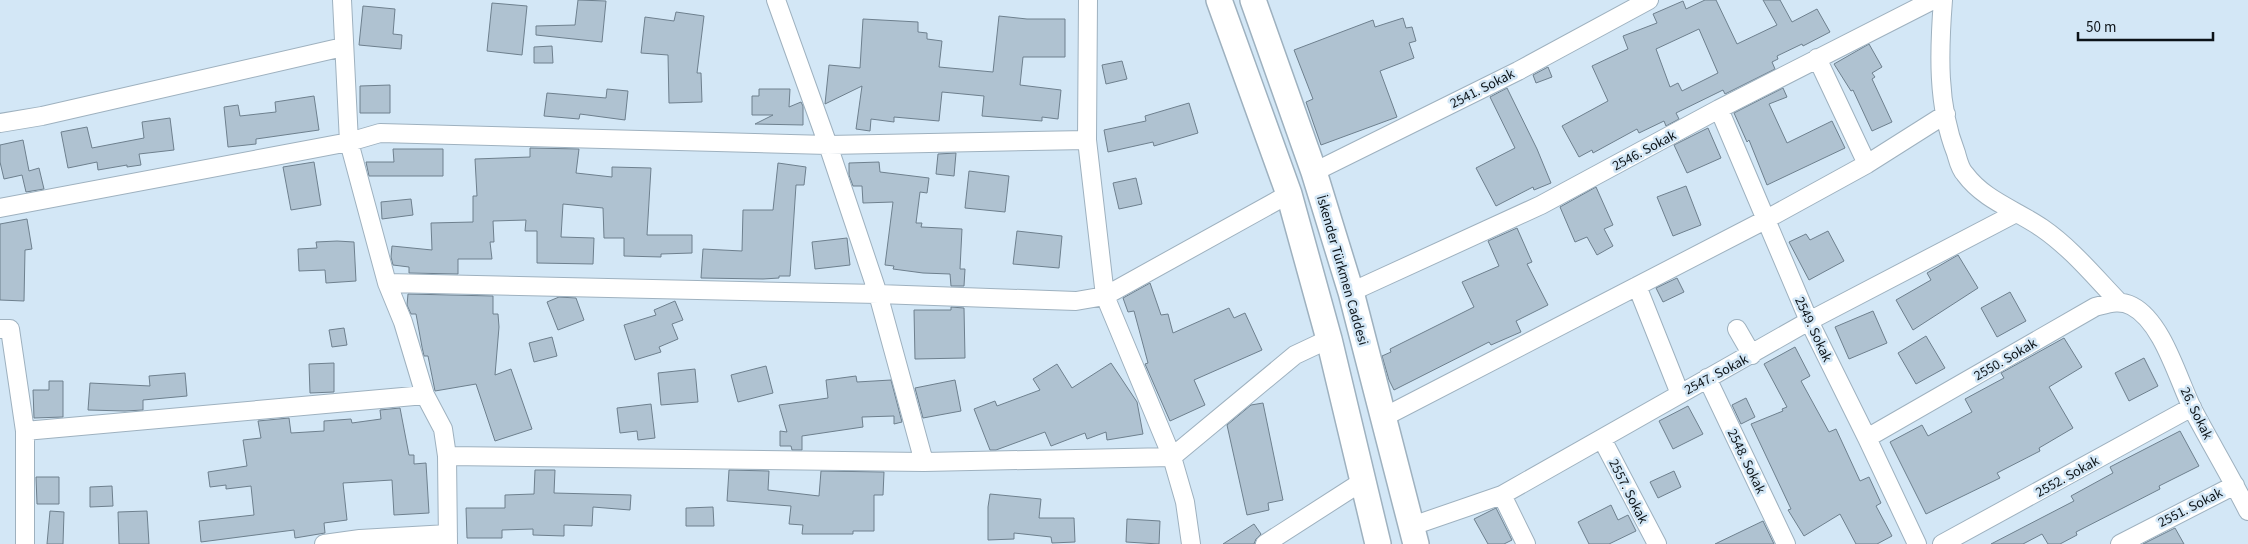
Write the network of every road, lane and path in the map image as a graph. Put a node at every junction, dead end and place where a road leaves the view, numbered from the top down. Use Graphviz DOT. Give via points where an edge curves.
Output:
graph roads {
  1 [pos="342,0"];
  2 [pos="776,0"];
  3 [pos="1088,0"];
  4 [pos="1219,0"];
  5 [pos="1253,0"];
  6 [pos="1649,0"];
  7 [pos="1933,0"];
  8 [pos="1943,0"];
  9 [pos="343,47"];
  10 [pos="1817,58"];
  11 [pos="1719,109"];
  12 [pos="1946,114"];
  13 [pos="0,123"];
  14 [pos="1087,140"];
  15 [pos="349,142"];
  16 [pos="828,145"];
  17 [pos="1867,164"];
  18 [pos="1314,172"];
  19 [pos="1289,194"];
  20 [pos="0,208"];
  21 [pos="2016,213"];
  22 [pos="1765,220"];
  23 [pos="387,283"];
  24 [pos="1637,286"];
  25 [pos="1351,292"];
  26 [pos="878,294"];
  27 [pos="1105,296"];
  28 [pos="2118,302"];
  29 [pos="1809,321"];
  30 [pos="0,329"];
  31 [pos="1737,329"];
  32 [pos="1329,339"];
  33 [pos="1752,355"];
  34 [pos="1707,378"];
  35 [pos="1680,394"];
  36 [pos="425,395"];
  37 [pos="2192,408"];
  38 [pos="1384,417"];
  39 [pos="25,431"];
  40 [pos="1602,438"];
  41 [pos="1868,438"];
  42 [pos="447,456"];
  43 [pos="1172,457"];
  44 [pos="924,462"];
  45 [pos="1363,481"];
  46 [pos="2235,485"];
  47 [pos="1502,495"];
  48 [pos="2248,511"];
  49 [pos="1414,535"];
  50 [pos="448,539"];
  51 [pos="26,544"];
  52 [pos="324,544"];
  53 [pos="1192,544"];
  54 [pos="1265,544"];
  55 [pos="1378,544"];
  56 [pos="1526,544"];
  57 [pos="1657,544"];
  58 [pos="1786,544"];
  59 [pos="1916,544"];
  60 [pos="1942,544"];
  61 [pos="2120,544"];
  1 -- 9 [label="street"];
  2 -- 16 [label="street"];
  3 -- 14 [label="street"];
  4 -- 19 [label="main road"];
  5 -- 18 [label="main road, İskender Türkmen Caddesi"];
  6 -- 18 [label="street, 2541. Sokak"];
  7 -- 10 [label="street, 2546. Sokak"];
  8 -- 12 [label="street" via="1941,89"];
  9 -- 13 [label="street"];
  9 -- 15 [label="street"];
  10 -- 11 [label="street, 2546. Sokak"];
  10 -- 17 [label="street"];
  11 -- 22 [label="street, 2549. Sokak"];
  11 -- 25 [label="street, 2546. Sokak" via="1541,205"];
  12 -- 17 [label="street"];
  12 -- 21 [label="street" via="1964,174 1988,197"];
  14 -- 16 [label="street"];
  14 -- 27 [label="street"];
  15 -- 16 [label="street" via="380,133"];
  15 -- 20 [label="street"];
  15 -- 23 [label="street"];
  16 -- 26 [label="street"];
  17 -- 22 [label="street"];
  18 -- 25 [label="main road, İskender Türkmen Caddesi"];
  19 -- 27 [label="street"];
  19 -- 32 [label="main road"];
  21 -- 28 [label="street" via="2042,228 2074,254"];
  21 -- 29 [label="street, 2547. Sokak"];
  22 -- 24 [label="street"];
  22 -- 29 [label="street, 2549. Sokak"];
  23 -- 26 [label="street"];
  23 -- 36 [label="street" via="403,322"];
  24 -- 35 [label="street"];
  24 -- 38 [label="street"];
  25 -- 38 [label="main road, İskender Türkmen Caddesi"];
  26 -- 27 [label="street" via="1076,301"];
  26 -- 44 [label="street"];
  27 -- 43 [label="street"];
  28 -- 37 [label="street, 26. Sokak" via="2145,315 2163,342"];
  28 -- 41 [label="street, 2550. Sokak" via="2095,307"];
  29 -- 33 [label="street, 2547. Sokak"];
  29 -- 41 [label="street, 2549. Sokak"];
  30 -- 39 [label="street" via="10,329"];
  31 -- 33 [label="street"];
  32 -- 43 [label="street" via="1295,355"];
  32 -- 45 [label="main road"];
  33 -- 34 [label="street, 2547. Sokak"];
  34 -- 35 [label="street, 2547. Sokak"];
  34 -- 58 [label="street, 2548. Sokak"];
  35 -- 40 [label="street, 2547. Sokak"];
  36 -- 39 [label="street"];
  36 -- 42 [label="street" via="443,429"];
  37 -- 46 [label="street, 26. Sokak"];
  37 -- 60 [label="street, 2552. Sokak"];
  38 -- 49 [label="main road, İskender Türkmen Caddesi"];
  39 -- 51 [label="street"];
  40 -- 47 [label="street, 2547. Sokak"];
  40 -- 57 [label="street, 2557. Sokak"];
  41 -- 59 [label="street, 2549. Sokak"];
  42 -- 44 [label="street"];
  42 -- 50 [label="street"];
  43 -- 44 [label="street"];
  43 -- 53 [label="street" via="1185,502"];
  45 -- 54 [label="street"];
  45 -- 55 [label="main road"];
  46 -- 48 [label="street, 26. Sokak"];
  46 -- 61 [label="street, 2551. Sokak"];
  47 -- 49 [label="street, 2547. Sokak"];
  47 -- 56 [label="street"];
  50 -- 52 [label="street" via="360,539"];
}
